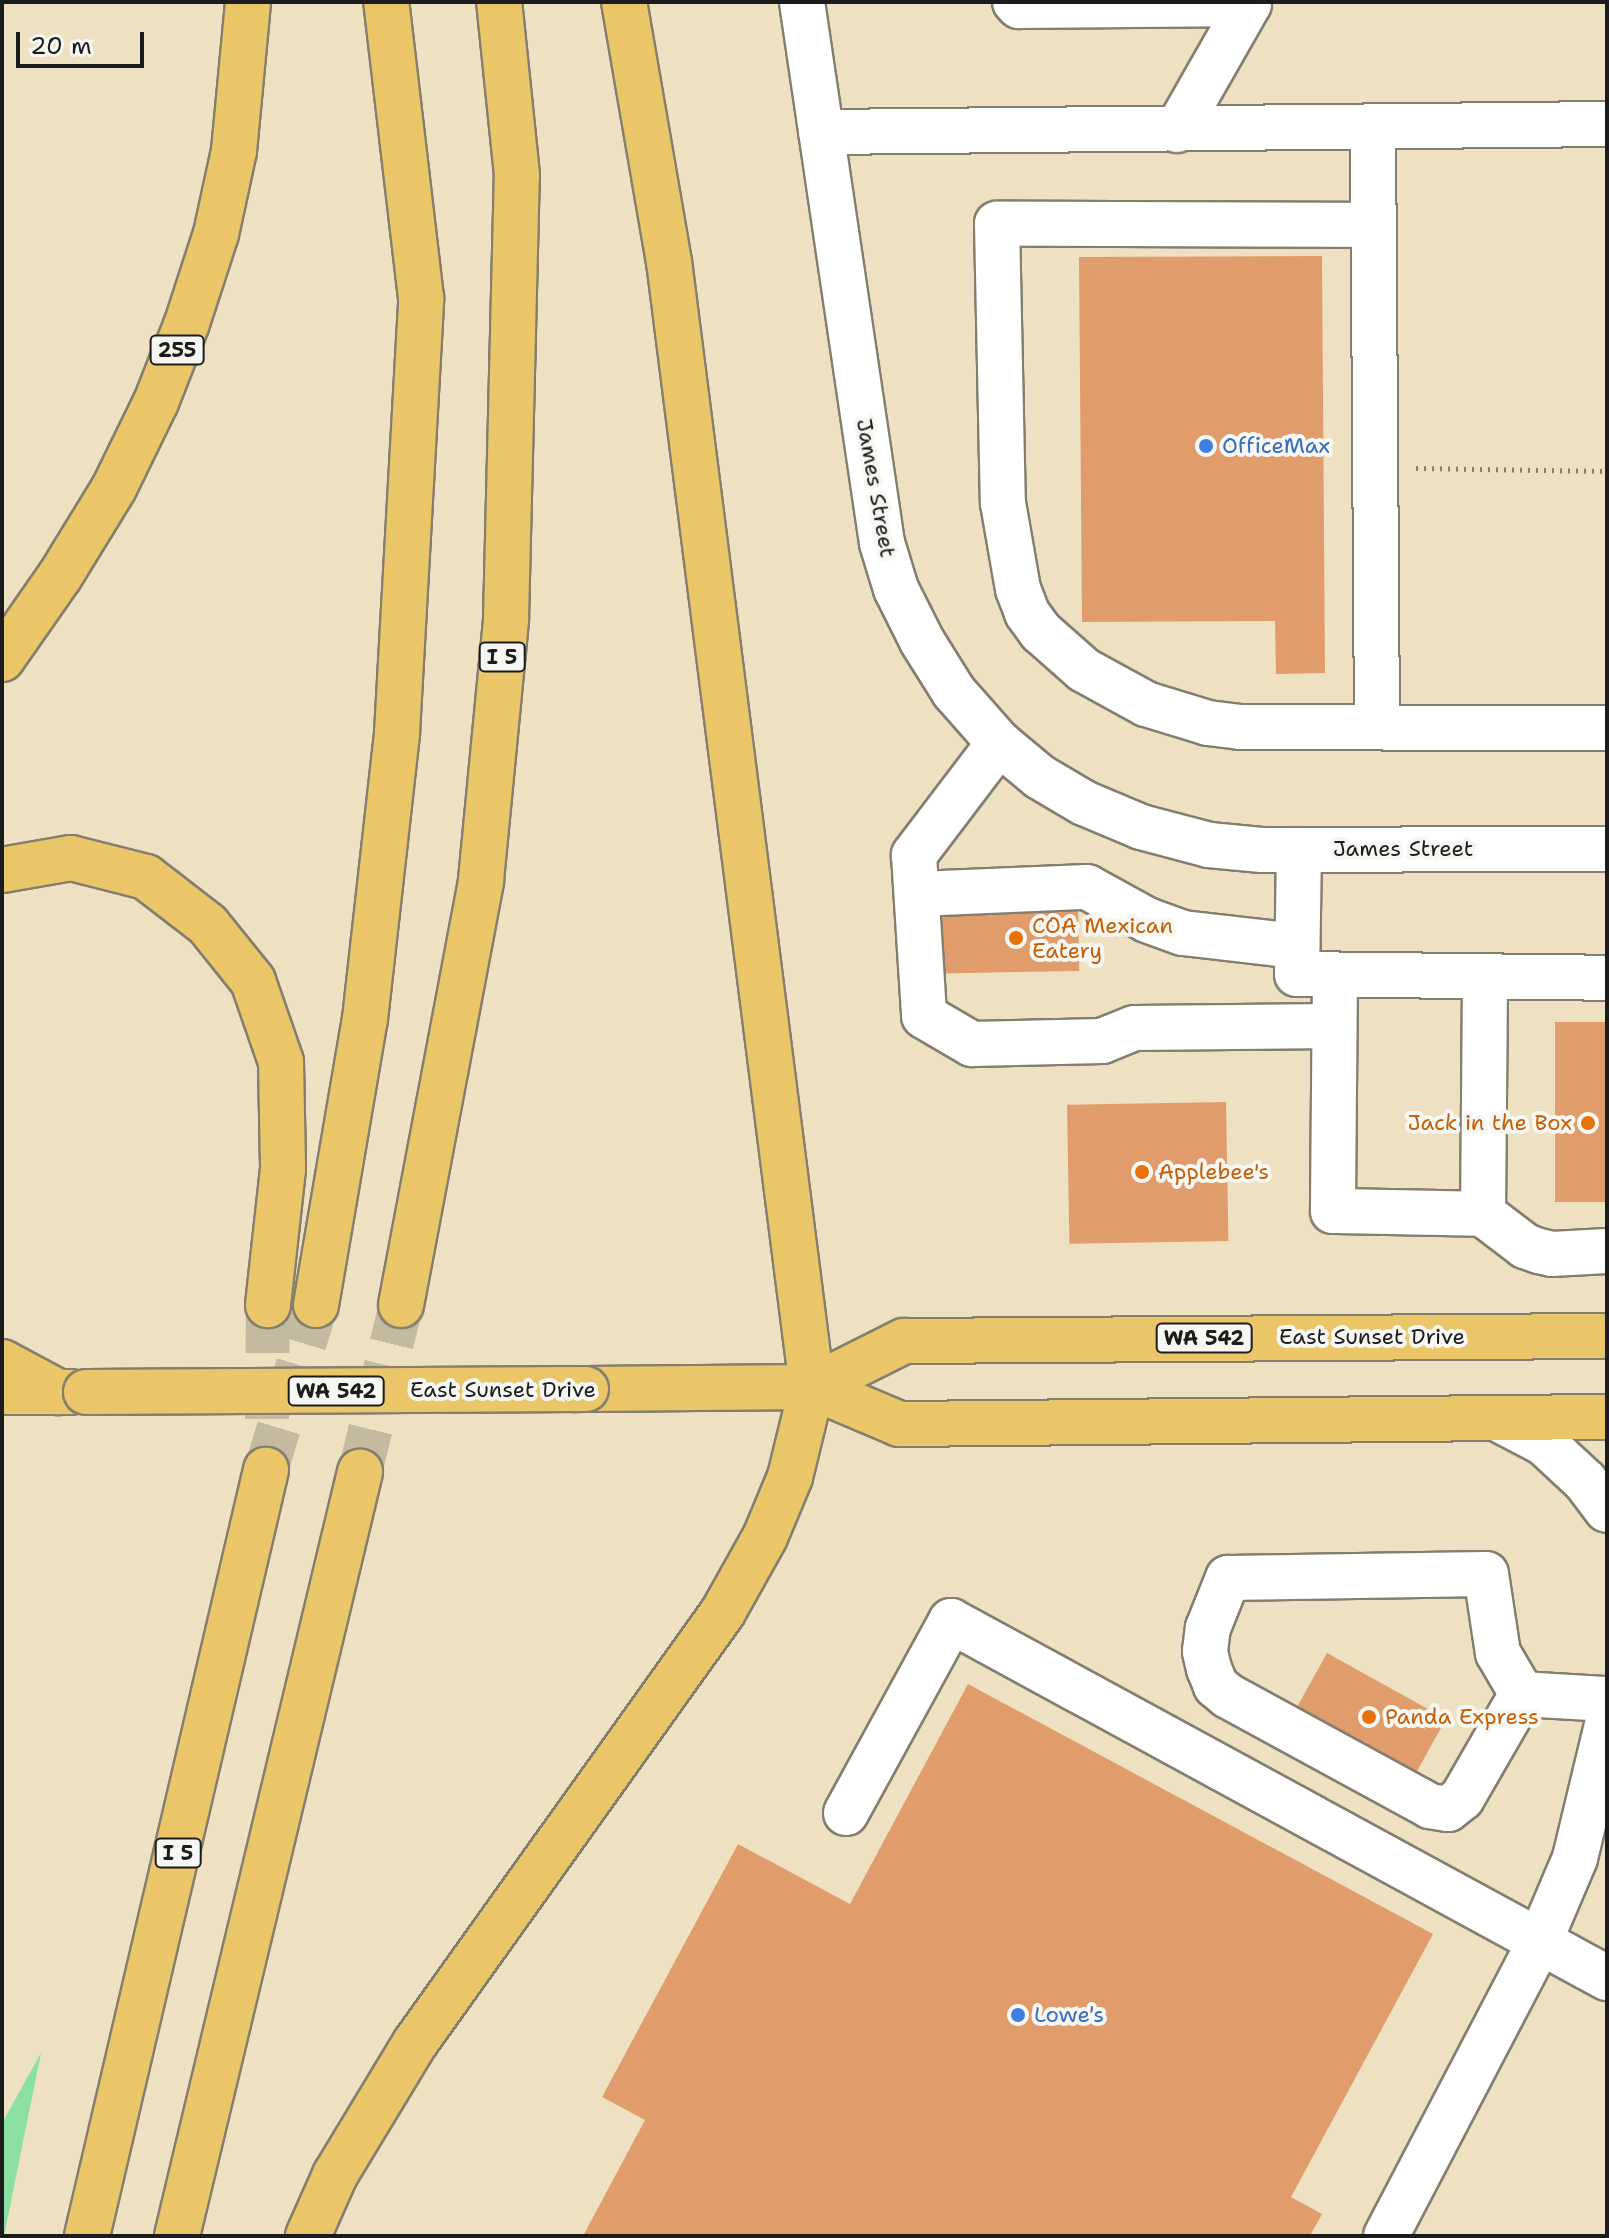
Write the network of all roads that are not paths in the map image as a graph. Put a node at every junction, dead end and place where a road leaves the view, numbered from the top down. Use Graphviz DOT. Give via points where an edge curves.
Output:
graph roads {
  1 [pos="248,2"];
  2 [pos="386,2"];
  3 [pos="499,2"];
  4 [pos="624,2"];
  5 [pos="802,2"];
  6 [pos="1015,2"];
  7 [pos="1607,124"];
  8 [pos="1373,127"];
  9 [pos="1177,130"];
  10 [pos="821,132"];
  11 [pos="1374,225"];
  12 [pos="2,659"];
  13 [pos="1377,727"];
  14 [pos="1607,728"];
  15 [pos="999,743"];
  16 [pos="1607,849"];
  17 [pos="1299,850"];
  18 [pos="2,870"];
  19 [pos="917,894"];
  20 [pos="1297,946"];
  21 [pos="1335,975"];
  22 [pos="1485,977"];
  23 [pos="1607,978"];
  24 [pos="1334,1026"];
  25 [pos="1483,1214"];
  26 [pos="1607,1251"];
  27 [pos="268,1305"];
  28 [pos="316,1305"];
  29 [pos="401,1305"];
  30 [pos="1607,1336"];
  31 [pos="2,1362"];
  32 [pos="812,1387"];
  33 [pos="2,1392"];
  34 [pos="72,1392"];
  35 [pos="1607,1417"];
  36 [pos="1496,1418"];
  37 [pos="266,1470"];
  38 [pos="360,1472"];
  39 [pos="1607,1510"];
  40 [pos="1522,1694"];
  41 [pos="1607,1699"];
  42 [pos="1607,1725"];
  43 [pos="846,1813"];
  44 [pos="1591,1864"];
  45 [pos="1539,1943"];
  46 [pos="1607,1978"];
  47 [pos="87,2236"];
  48 [pos="177,2236"];
  49 [pos="308,2236"];
  50 [pos="1386,2236"];
  1 -- 12 [label="main road, 255" via="234,151 216,234 187,323 114,488"];
  2 -- 28 [label="main road" via="420,313 397,733 365,1019"];
  3 -- 29 [label="main road, I 5" via="517,175 506,619 481,880"];
  4 -- 32 [label="main road" via="669,262"];
  5 -- 10 [label="street, James Street"];
  6 -- 9 [label="street" via="1249,4"];
  7 -- 8 [label="street"];
  8 -- 9 [label="street"];
  8 -- 11 [label="street"];
  9 -- 10 [label="street"];
  10 -- 15 [label="street, James Street" via="882,543 896,589 922,641 954,692"];
  11 -- 13 [label="street"];
  11 -- 13 [label="street" via="997,224 1003,503 1018,589 1041,632 1084,670 1180,716 1239,727"];
  13 -- 14 [label="street"];
  15 -- 17 [label="street, James Street" via="1040,777 1141,827 1209,845"];
  15 -- 19 [label="street" via="914,855"];
  16 -- 17 [label="street, James Street"];
  17 -- 20 [label="street"];
  18 -- 27 [label="main road" via="71,858 146,877 208,925 253,981 281,1062 283,1169"];
  19 -- 20 [label="street" via="1087,887 1183,933"];
  19 -- 24 [label="street" via="924,1016 972,1044 1102,1041 1135,1028"];
  20 -- 21 [label="street" via="1297,974"];
  21 -- 22 [label="street"];
  21 -- 24 [label="street"];
  22 -- 23 [label="street"];
  22 -- 25 [label="street"];
  24 -- 25 [label="street" via="1333,1211"];
  25 -- 26 [label="street" via="1539,1251"];
  30 -- 32 [label="main road, East Sunset Drive / WA 542" via="904,1341"];
  31 -- 34 [label="main road"];
  32 -- 34 [label="main road, East Sunset Drive / WA 542, bridge"];
  32 -- 36 [label="main road, East Sunset Drive / WA 542" via="899,1424"];
  32 -- 49 [label="main road" via="790,1477 765,1537 723,1612 415,2043 335,2175"];
  33 -- 34 [label="main road, East Sunset Drive"];
  35 -- 36 [label="main road, East Sunset Drive / WA 542"];
  36 -- 39 [label="street" via="1544,1443"];
  37 -- 47 [label="main road, I 5"];
  38 -- 48 [label="main road"];
  40 -- 40 [label="street" via="1498,1653 1486,1574 1228,1578 1208,1628 1205,1651 1216,1686 1430,1806 1448,1809 1458,1804"];
  40 -- 41 [label="street"];
  42 -- 44 [label="street"];
  43 -- 45 [label="street" via="951,1621"];
  44 -- 45 [label="street"];
  45 -- 46 [label="street"];
  45 -- 50 [label="street"];
}
